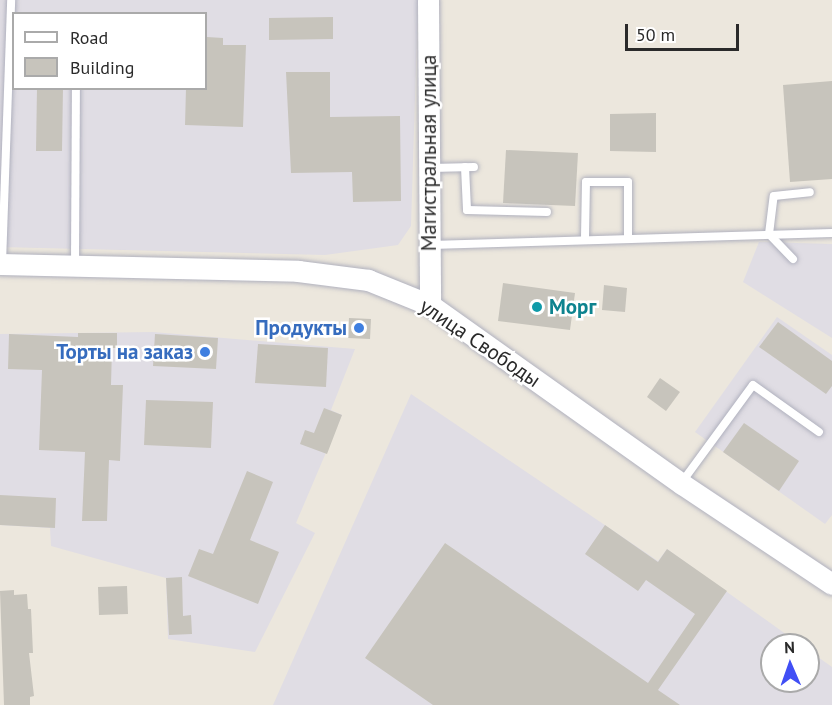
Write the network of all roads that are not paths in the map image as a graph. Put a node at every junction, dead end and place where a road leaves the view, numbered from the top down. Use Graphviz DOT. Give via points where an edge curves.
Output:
graph roads {
  1 [pos="11,0"];
  2 [pos="428,0"];
  3 [pos="76,90"];
  4 [pos="474,166"];
  5 [pos="465,167"];
  6 [pos="429,168"];
  7 [pos="810,192"];
  8 [pos="547,212"];
  9 [pos="832,233"];
  10 [pos="769,234"];
  11 [pos="585,238"];
  12 [pos="628,238"];
  13 [pos="430,245"];
  14 [pos="792,259"];
  15 [pos="1,264"];
  16 [pos="75,266"];
  17 [pos="430,305"];
  18 [pos="819,432"];
  19 [pos="682,484"];
  20 [pos="832,584"];
  1 -- 15 [label="lane"];
  2 -- 6 [label="main road, Магистральная улица"];
  3 -- 16 [label="lane"];
  4 -- 5 [label="lane"];
  5 -- 6 [label="lane"];
  5 -- 8 [label="lane" via="467,210"];
  6 -- 13 [label="main road, Магистральная улица"];
  7 -- 10 [label="lane" via="774,196"];
  9 -- 10 [label="lane"];
  10 -- 12 [label="lane"];
  10 -- 14 [label="lane"];
  11 -- 12 [label="lane"];
  11 -- 12 [label="lane" via="586,183 618,182 628,182"];
  11 -- 13 [label="lane"];
  13 -- 17 [label="main road, Магистральная улица"];
  15 -- 16 [label="main road, улица Свободы"];
  16 -- 17 [label="main road, улица Свободы" via="319,273 368,280"];
  17 -- 19 [label="main road, улица Свободы"];
  18 -- 19 [label="lane" via="753,385"];
  19 -- 20 [label="main road, улица Свободы"];
}
